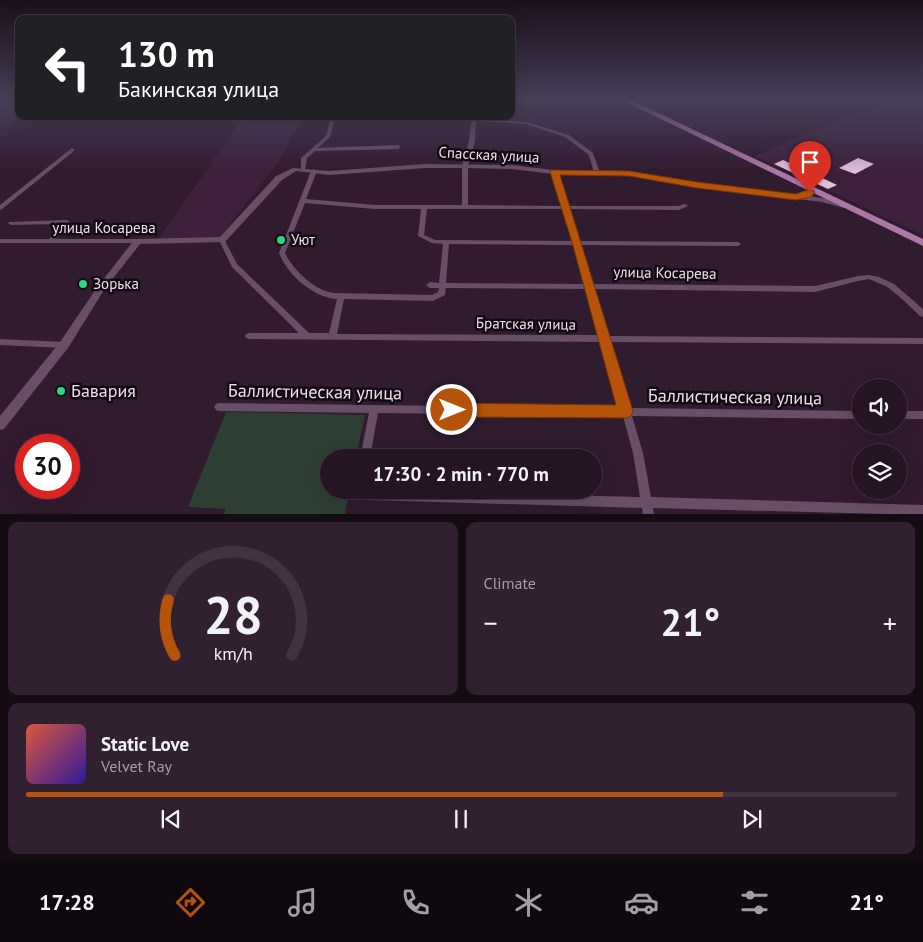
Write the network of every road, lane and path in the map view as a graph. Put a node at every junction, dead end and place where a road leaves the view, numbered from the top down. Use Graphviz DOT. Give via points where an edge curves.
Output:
graph roads {
  1 [pos="332,124"];
  2 [pos="473,124"];
  3 [pos="530,124"];
  4 [pos="675,124"];
  5 [pos="398,146"];
  6 [pos="72,150"];
  7 [pos="313,150"];
  8 [pos="465,166"];
  9 [pos="303,169"];
  10 [pos="314,171"];
  11 [pos="554,172"];
  12 [pos="598,173"];
  13 [pos="809,188"];
  14 [pos="796,197"];
  15 [pos="303,201"];
  16 [pos="685,206"];
  17 [pos="846,206"];
  18 [pos="464,207"];
  19 [pos="0,208"];
  20 [pos="424,208"];
  21 [pos="565,208"];
  22 [pos="11,223"];
  23 [pos="222,240"];
  24 [pos="51,241"];
  25 [pos="138,241"];
  26 [pos="0,242"];
  27 [pos="577,242"];
  28 [pos="446,243"];
  29 [pos="923,243"];
  30 [pos="738,244"];
  31 [pos="443,284"];
  32 [pos="430,285"];
  33 [pos="589,286"];
  34 [pos="341,296"];
  35 [pos="923,314"];
  36 [pos="249,336"];
  37 [pos="307,336"];
  38 [pos="332,336"];
  39 [pos="604,339"];
  40 [pos="923,341"];
  41 [pos="0,342"];
  42 [pos="64,345"];
  43 [pos="219,406"];
  44 [pos="374,409"];
  45 [pos="626,411"];
  46 [pos="852,415"];
  47 [pos="907,415"];
  48 [pos="923,416"];
  49 [pos="0,425"];
  50 [pos="367,449"];
  51 [pos="508,499"];
  52 [pos="646,503"];
  53 [pos="923,510"];
  54 [pos="649,514"];
  1 -- 7 [label="street" via="330,133"];
  2 -- 8 [label="street"];
  3 -- 12 [label="street" via="567,136 591,154"];
  4 -- 13 [label="main road"];
  5 -- 7 [label="street"];
  6 -- 19 [label="street"];
  7 -- 9 [label="street" via="304,158"];
  8 -- 10 [label="street, Спасская улица"];
  8 -- 11 [label="street, Спасская улица"];
  8 -- 18 [label="street"];
  9 -- 10 [label="street, Спасская улица"];
  9 -- 23 [label="street, Спасская улица" via="288,171 279,178"];
  10 -- 15 [label="street"];
  11 -- 12 [label="street, Спасская улица"];
  11 -- 21 [label="street"];
  12 -- 14 [label="street, Спасская улица" via="629,173"];
  13 -- 14 [label="street" via="808,195"];
  13 -- 17 [label="main road"];
  14 -- 17 [label="street, Спасская улица"];
  15 -- 20 [label="street"];
  15 -- 34 [label="street" via="282,253 285,262 326,295"];
  16 -- 21 [label="street"];
  17 -- 29 [label="main road"];
  18 -- 20 [label="street"];
  18 -- 21 [label="street"];
  20 -- 28 [label="street" via="422,236 426,240"];
  21 -- 27 [label="street"];
  22 -- 24 [label="street" via="67,222"];
  23 -- 25 [label="street, улица Косарева"];
  23 -- 37 [label="street" via="234,265"];
  24 -- 25 [label="street, улица Косарева"];
  24 -- 26 [label="street, улица Косарева"];
  25 -- 42 [label="street"];
  27 -- 28 [label="street"];
  27 -- 30 [label="street"];
  27 -- 33 [label="street"];
  28 -- 31 [label="street"];
  31 -- 32 [label="street, улица Косарева"];
  31 -- 33 [label="street, улица Косарева"];
  31 -- 34 [label="street" via="442,293 433,298"];
  33 -- 35 [label="street, улица Косарева" via="815,289 868,277 906,298"];
  33 -- 39 [label="street"];
  34 -- 38 [label="street"];
  36 -- 37 [label="street, Братская улица"];
  37 -- 38 [label="street, Братская улица"];
  38 -- 39 [label="street, Братская улица"];
  39 -- 40 [label="street, Братская улица"];
  39 -- 45 [label="street"];
  41 -- 42 [label="street"];
  42 -- 49 [label="street"];
  43 -- 44 [label="street, Баллистическая улица"];
  44 -- 45 [label="street, Баллистическая улица"];
  44 -- 50 [label="street"];
  45 -- 46 [label="street, Баллистическая улица"];
  45 -- 52 [label="street" via="638,452"];
  47 -- 48 [label="street"];
  51 -- 52 [label="street"];
  52 -- 53 [label="street"];
  52 -- 54 [label="street"];
}
